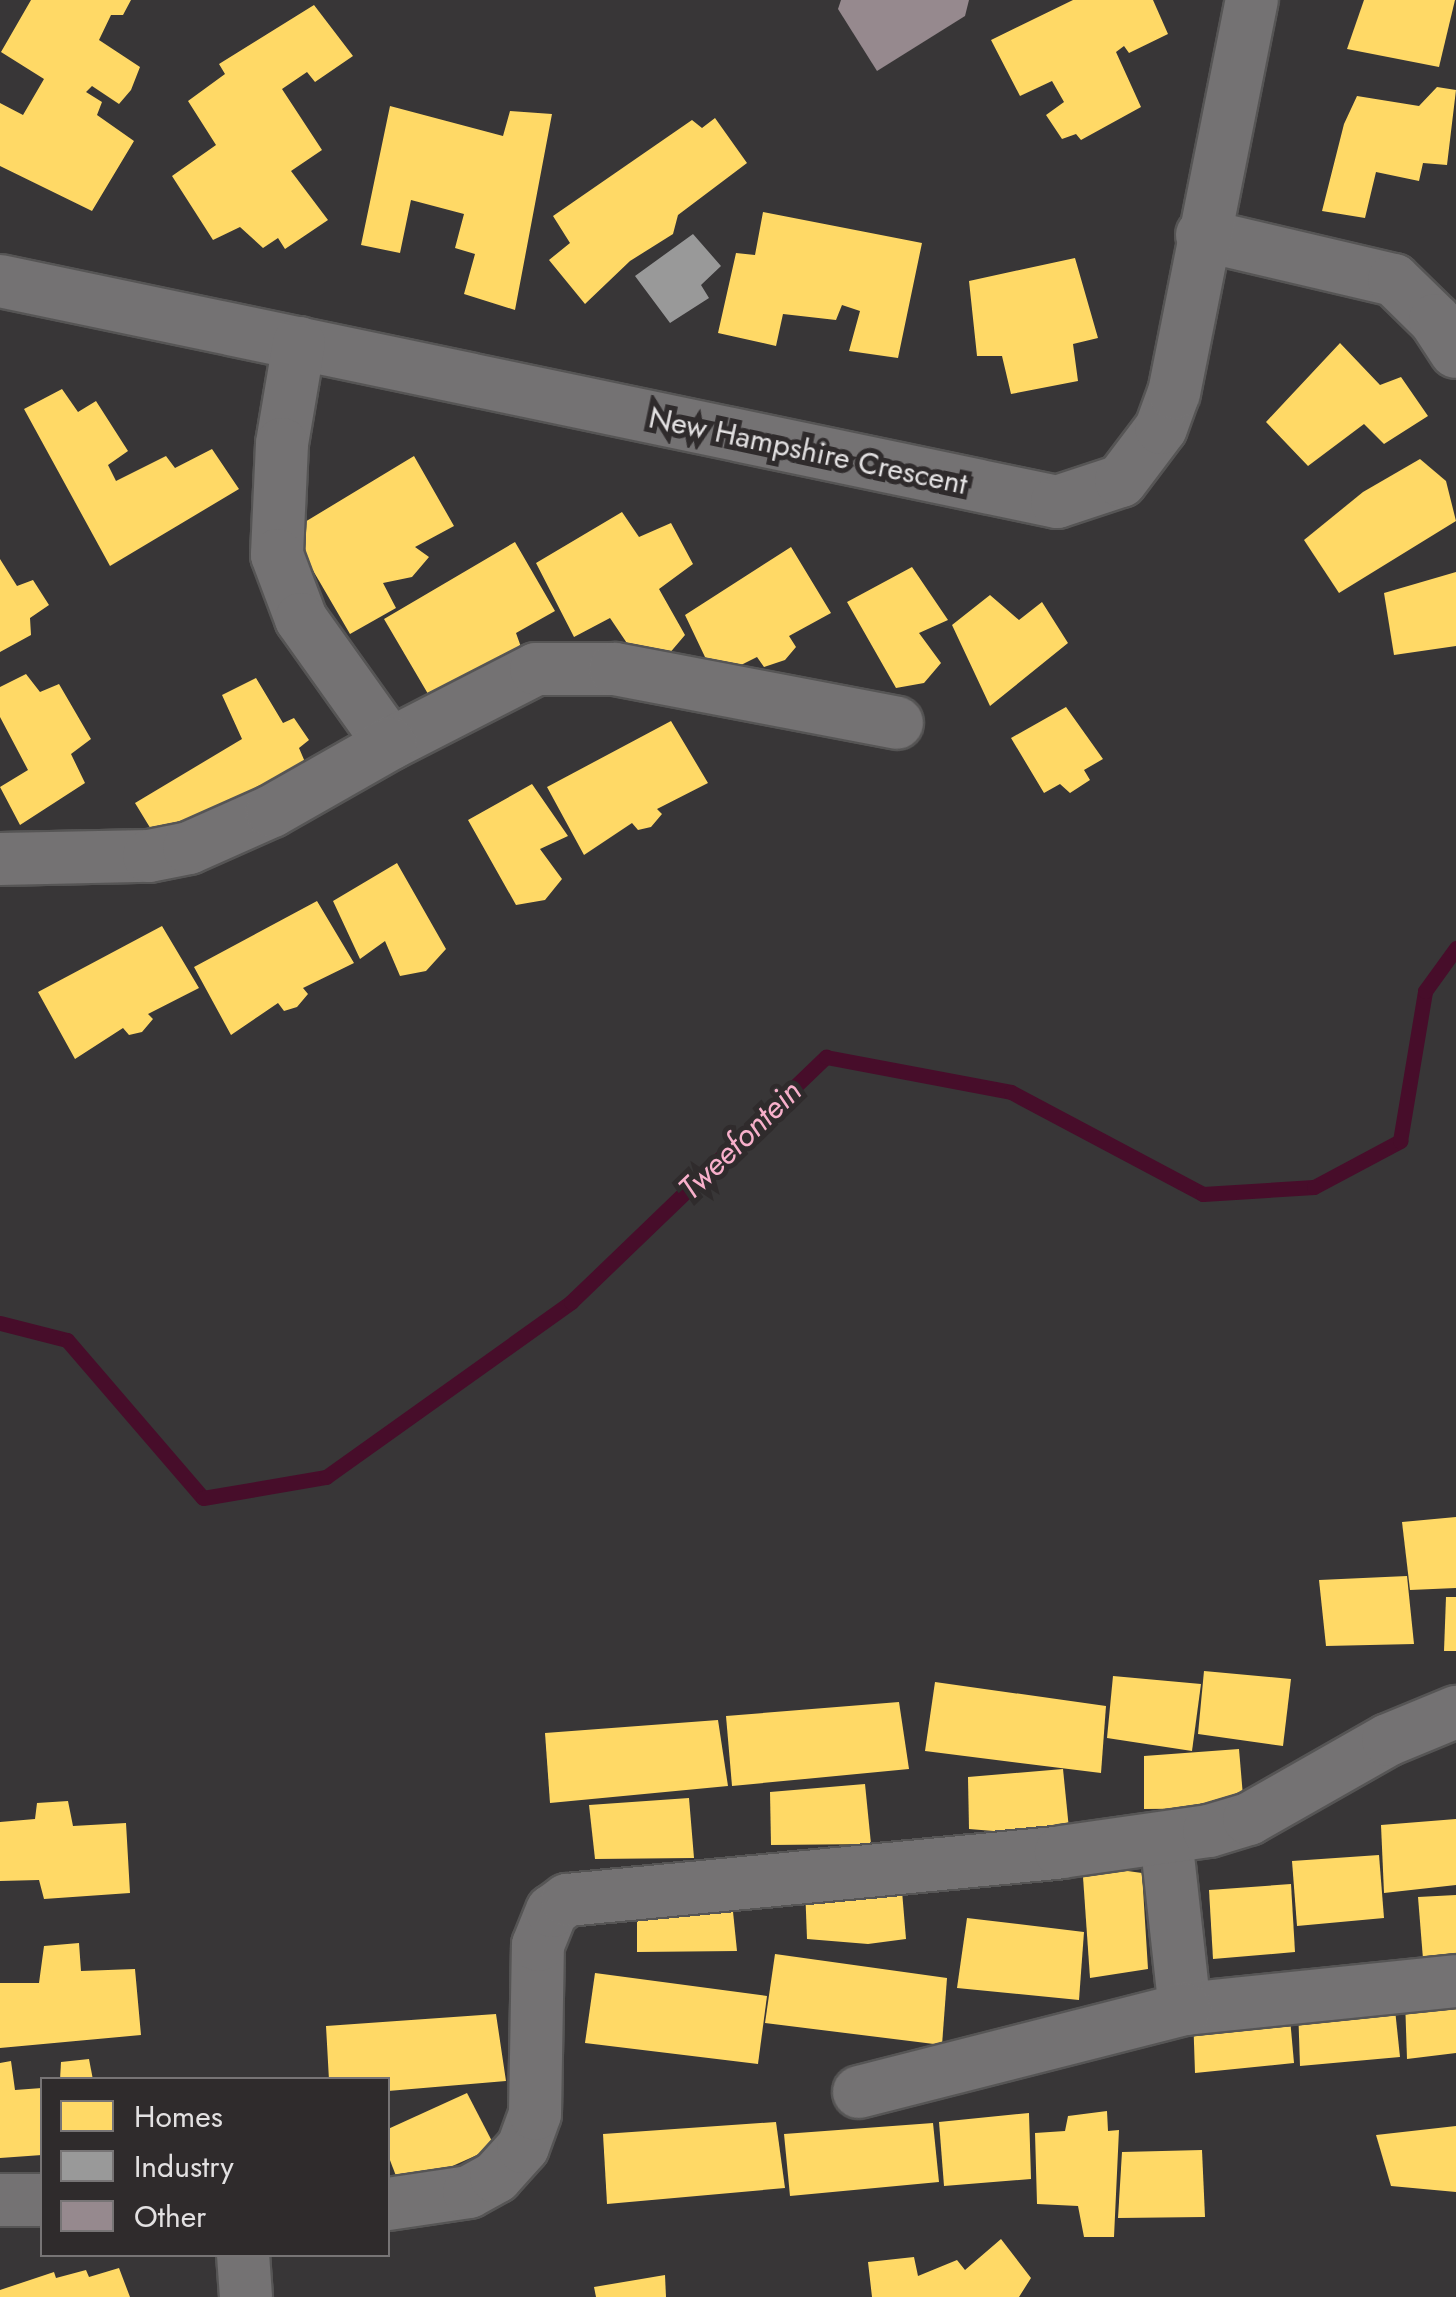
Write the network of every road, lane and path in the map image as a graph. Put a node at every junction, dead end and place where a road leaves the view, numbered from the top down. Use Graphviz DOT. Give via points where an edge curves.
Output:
graph roads {
  1 [pos="1252,0"];
  2 [pos="1202,235"];
  3 [pos="0,281"];
  4 [pos="299,343"];
  5 [pos="1456,352"];
  6 [pos="897,723"];
  7 [pos="390,744"];
  8 [pos="0,859"];
  9 [pos="1456,1712"];
  10 [pos="1166,1838"];
  11 [pos="1456,1981"];
  12 [pos="1185,2008"];
  13 [pos="859,2092"];
  14 [pos="0,2200"];
  15 [pos="40,2200"];
  16 [pos="390,2204"];
  17 [pos="243,2257"];
  18 [pos="246,2297"];
  1 -- 2 [label="street, New Hampshire Crescent"];
  2 -- 4 [label="street, New Hampshire Crescent" via="1174,393 1161,428 1122,481 1057,502"];
  2 -- 5 [label="street" via="1394,280"];
  3 -- 4 [label="street, New Hampshire Crescent"];
  4 -- 7 [label="street" via="282,444 276,555 301,618"];
  6 -- 7 [label="street" via="615,669 536,668"];
  7 -- 8 [label="street" via="272,812 189,848 149,856"];
  9 -- 10 [label="street" via="1388,1740 1248,1819"];
  10 -- 12 [label="street"];
  10 -- 16 [label="street" via="567,1900 552,1911 538,1945 534,2114 523,2148 496,2178 469,2192"];
  11 -- 12 [label="street"];
  12 -- 13 [label="street"];
  14 -- 15 [label="street"];
  17 -- 18 [label="street"];
}
